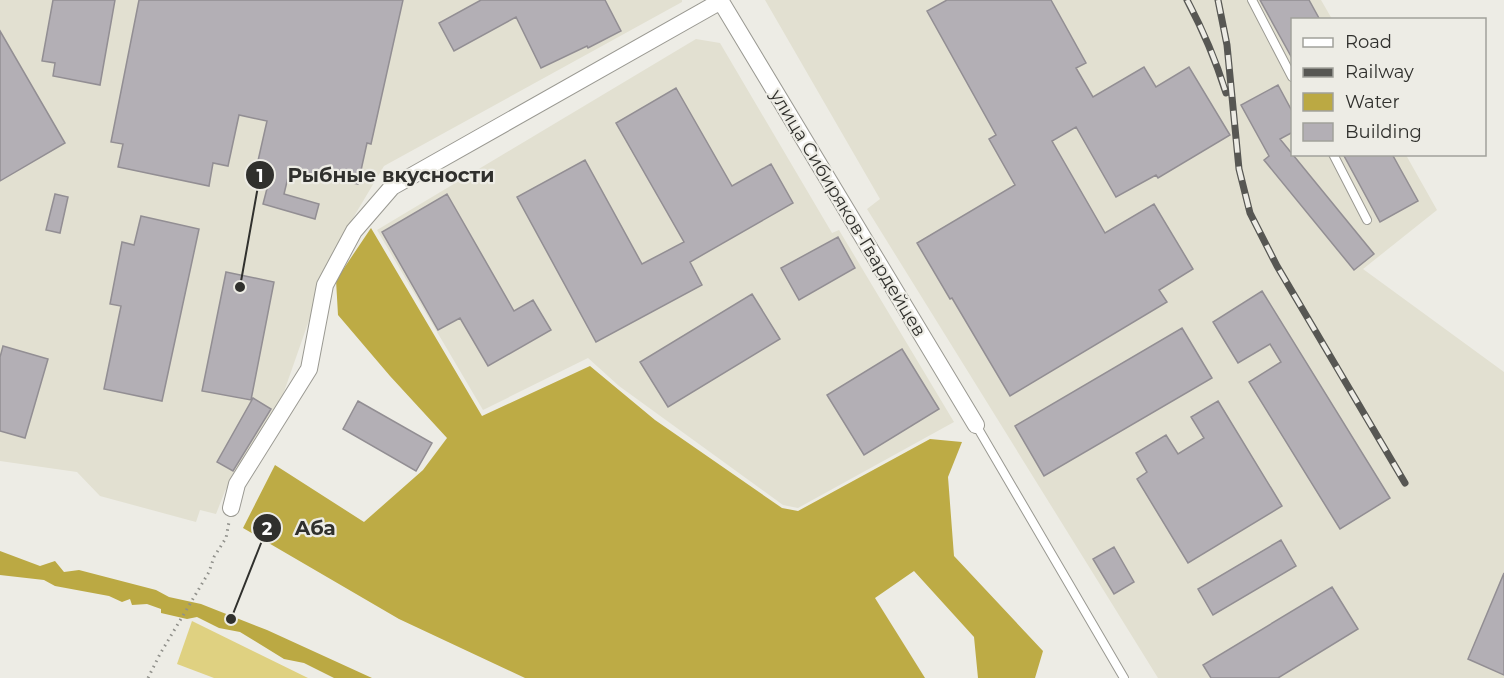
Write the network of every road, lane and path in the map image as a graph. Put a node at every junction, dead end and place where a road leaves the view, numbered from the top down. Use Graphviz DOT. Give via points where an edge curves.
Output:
graph roads {
  1 [pos="722,0"];
  2 [pos="1252,0"];
  3 [pos="1291,73"];
  4 [pos="1334,156"];
  5 [pos="1367,220"];
  6 [pos="976,425"];
  7 [pos="231,508"];
  8 [pos="148,678"];
  9 [pos="1124,678"];
  1 -- 6 [label="street, улица Сибиряков-Гвардейцев"];
  1 -- 7 [label="street" via="392,187 354,231 325,285 309,369 237,484"];
  2 -- 3 [label="lane"];
  4 -- 5 [label="lane"];
  6 -- 9 [label="lane"];
  7 -- 8 [label="path" via="226,538"];
}
